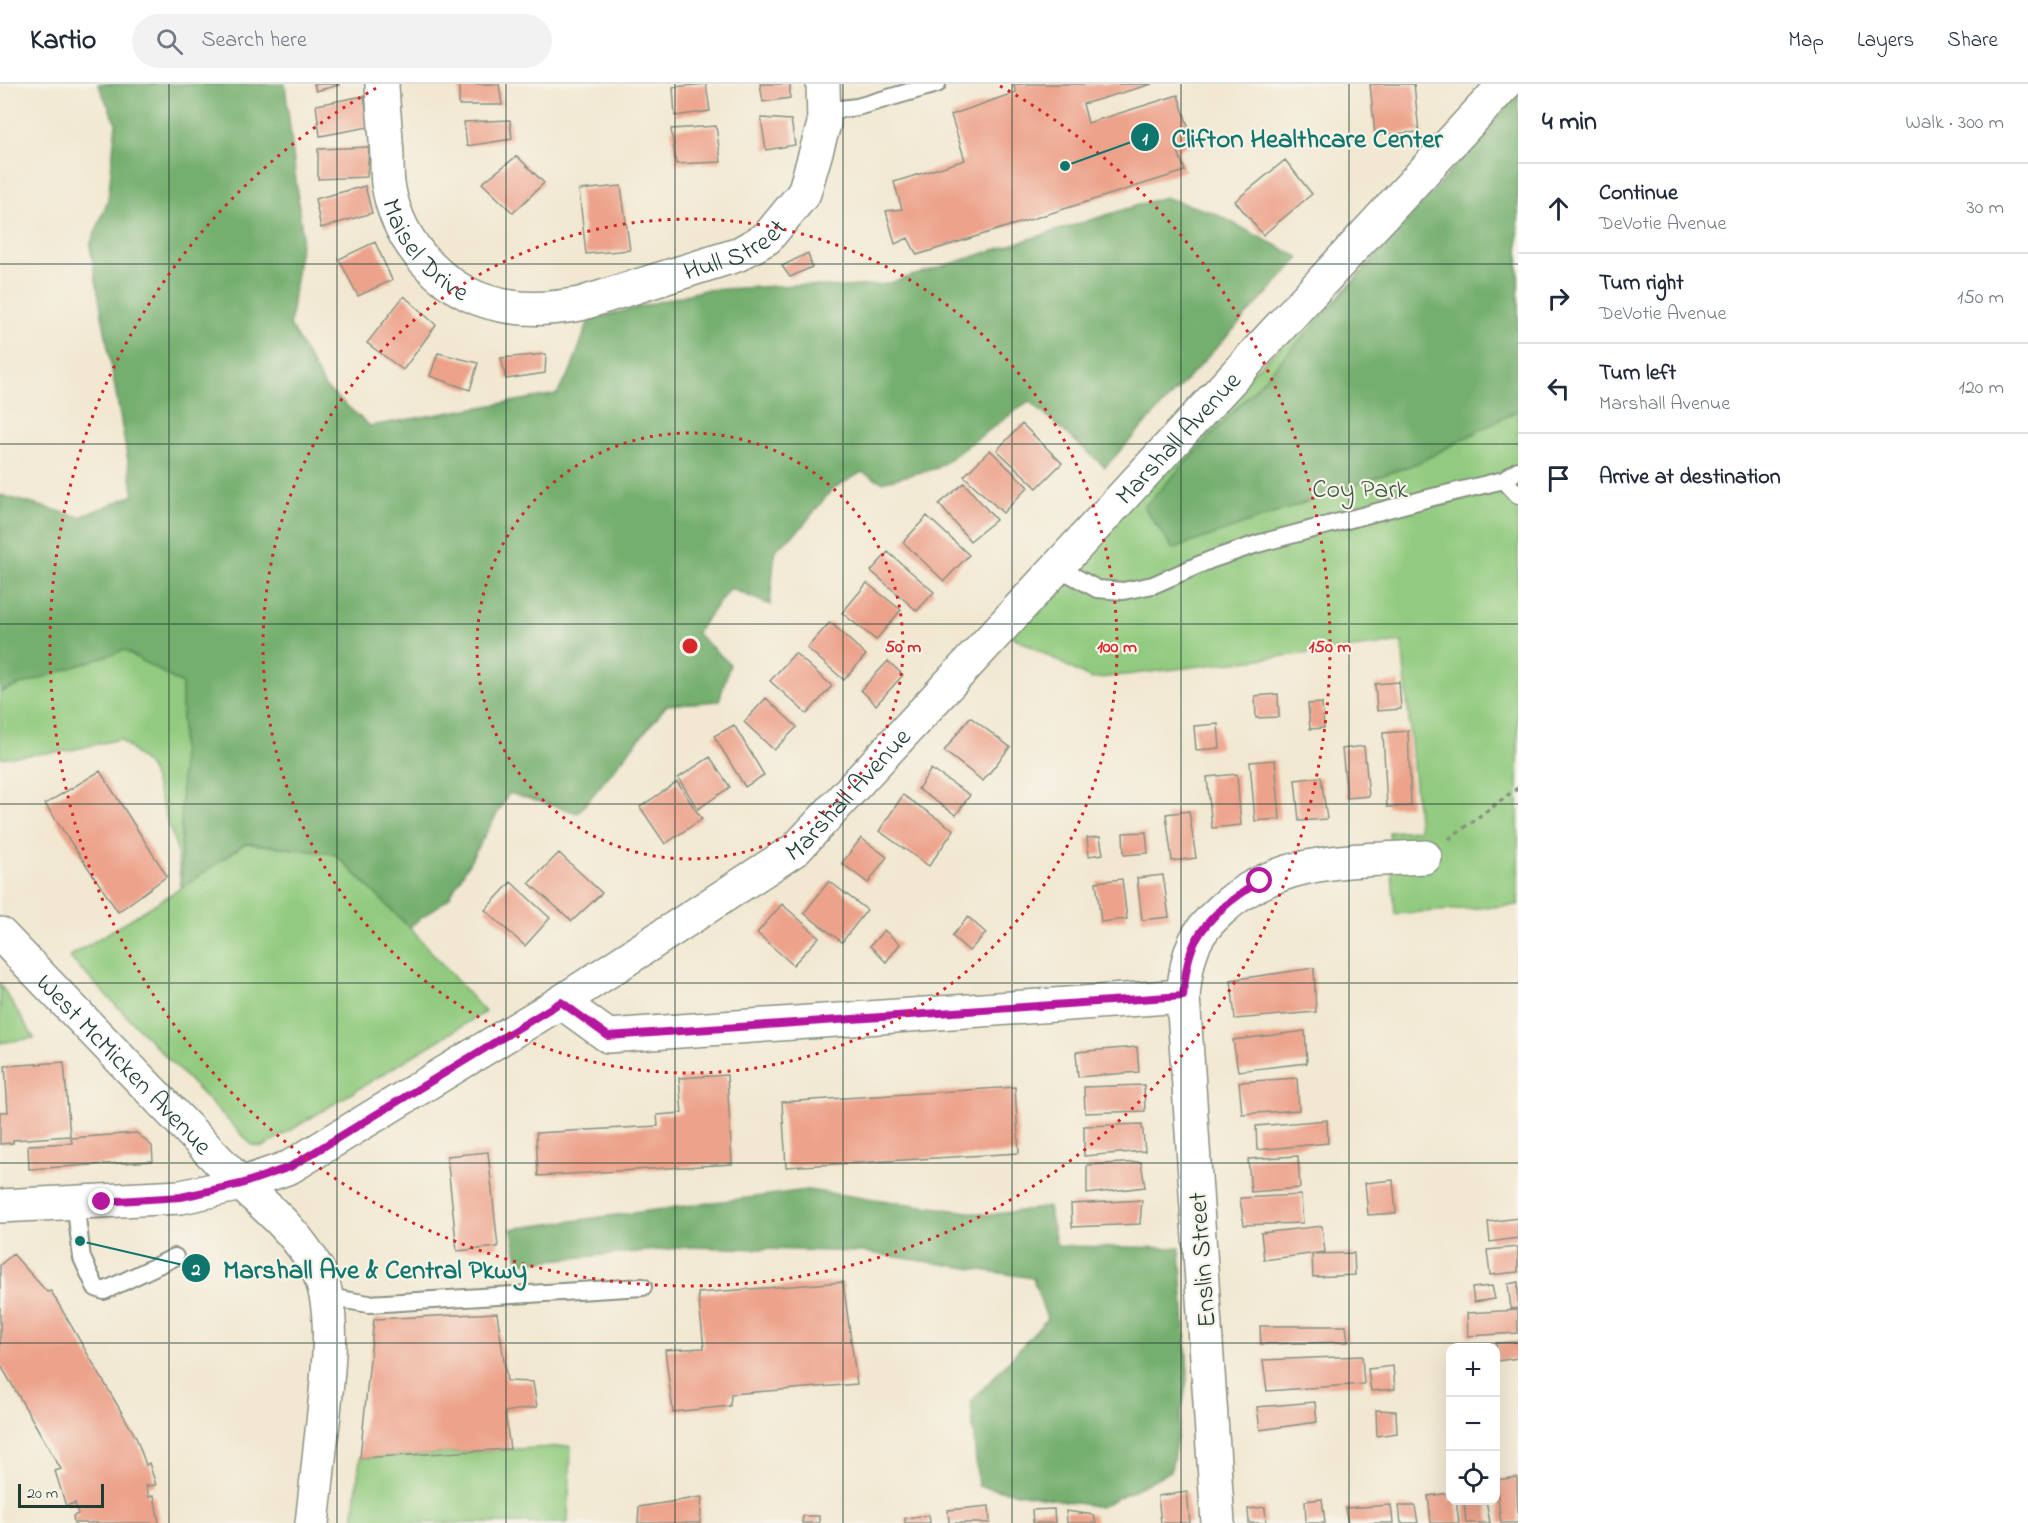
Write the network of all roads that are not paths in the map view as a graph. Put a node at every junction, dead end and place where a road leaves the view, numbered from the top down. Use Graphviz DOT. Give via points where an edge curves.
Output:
graph roads {
  1 [pos="382,84"];
  2 [pos="937,84"];
  3 [pos="1504,84"];
  4 [pos="823,106"];
  5 [pos="580,304"];
  6 [pos="1511,475"];
  7 [pos="1518,495"];
  8 [pos="1057,567"];
  9 [pos="1425,857"];
  10 [pos="0,934"];
  11 [pos="1183,996"];
  12 [pos="561,1002"];
  13 [pos="241,1184"];
  14 [pos="75,1202"];
  15 [pos="0,1206"];
  16 [pos="174,1257"];
  17 [pos="643,1287"];
  18 [pos="328,1297"];
  19 [pos="312,1523"];
  20 [pos="1218,1523"];
  1 -- 5 [label="street, Maisel Drive" via="388,183 401,226 420,256 461,291 486,301 512,307 558,308"];
  2 -- 4 [label="lane" via="857,107"];
  3 -- 8 [label="street, Marshall Avenue"];
  4 -- 5 [label="street, Hull Street" via="804,193 767,238 737,255"];
  6 -- 7 [label="lane"];
  6 -- 8 [label="lane" via="1257,544 1153,585 1123,591 1097,589"];
  8 -- 12 [label="street, Marshall Avenue" via="796,849"];
  9 -- 11 [label="street, Enslin Street" via="1330,862 1260,881 1235,897 1195,942"];
  10 -- 13 [label="street, West McMicken Avenue"];
  11 -- 12 [label="street" via="608,1036"];
  11 -- 20 [label="street, Enslin Street"];
  12 -- 13 [label="street, Marshall Avenue" via="290,1167"];
  13 -- 14 [label="street, Marshall Avenue" via="181,1197"];
  13 -- 18 [label="street, West McMicken Avenue" via="301,1243 318,1270"];
  14 -- 15 [label="street, Marshall Avenue"];
  14 -- 16 [label="lane" via="82,1258 96,1288 104,1291"];
  17 -- 18 [label="lane" via="369,1304"];
  18 -- 19 [label="street, West McMicken Avenue" via="329,1362"];
}
